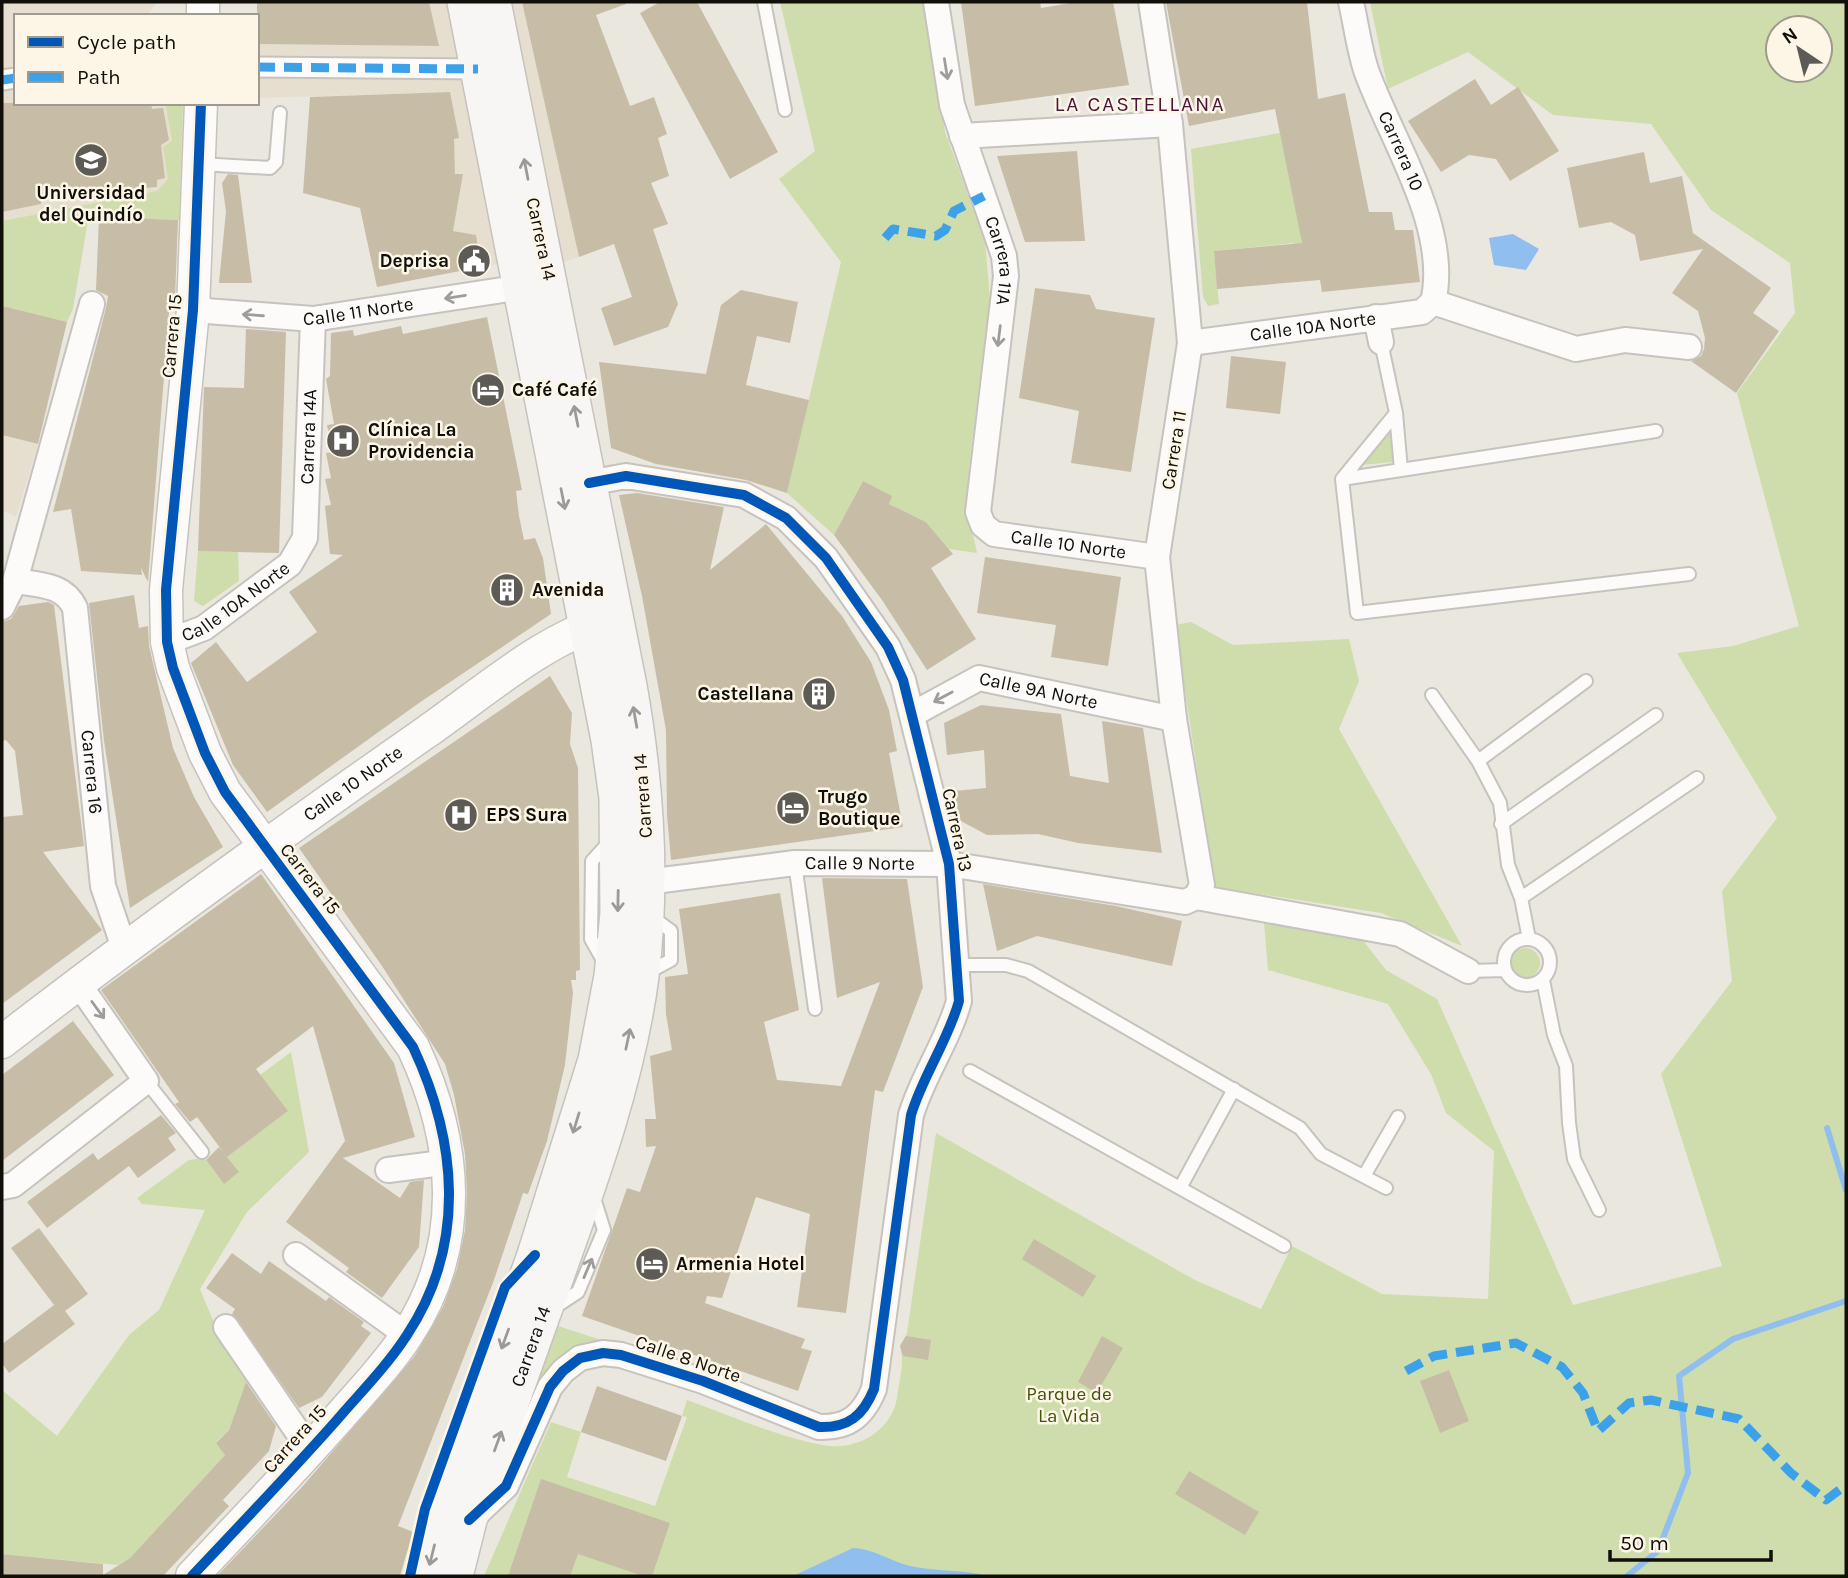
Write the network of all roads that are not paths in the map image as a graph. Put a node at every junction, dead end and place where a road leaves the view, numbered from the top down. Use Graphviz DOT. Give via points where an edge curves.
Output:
graph roads {
  1 [pos="465,2"];
  2 [pos="493,2"];
  3 [pos="764,2"];
  4 [pos="936,2"];
  5 [pos="1151,2"];
  6 [pos="1351,2"];
  7 [pos="259,67"];
  8 [pos="478,69"];
  9 [pos="201,105"];
  10 [pos="785,110"];
  11 [pos="279,113"];
  12 [pos="1170,124"];
  13 [pos="962,136"];
  14 [pos="198,164"];
  15 [pos="522,287"];
  16 [pos="1433,302"];
  17 [pos="92,304"];
  18 [pos="193,310"];
  19 [pos="1376,317"];
  20 [pos="313,319"];
  21 [pos="1381,342"];
  22 [pos="1190,343"];
  23 [pos="1689,347"];
  24 [pos="1396,413"];
  25 [pos="1656,431"];
  26 [pos="1401,470"];
  27 [pos="1342,480"];
  28 [pos="589,483"];
  29 [pos="983,525"];
  30 [pos="299,552"];
  31 [pos="1157,557"];
  32 [pos="1689,575"];
  33 [pos="15,581"];
  34 [pos="2,607"];
  35 [pos="601,622"];
  36 [pos="167,642"];
  37 [pos="1586,681"];
  38 [pos="1432,695"];
  39 [pos="913,714"];
  40 [pos="1656,715"];
  41 [pos="1174,719"];
  42 [pos="1478,761"];
  43 [pos="1697,778"];
  44 [pos="1501,824"];
  45 [pos="263,847"];
  46 [pos="795,863"];
  47 [pos="949,864"];
  48 [pos="646,897"];
  49 [pos="1196,897"];
  50 [pos="1521,898"];
  51 [pos="1529,939"];
  52 [pos="124,948"];
  53 [pos="956,965"];
  54 [pos="1505,970"];
  55 [pos="1468,971"];
  56 [pos="626,976"];
  57 [pos="1543,979"];
  58 [pos="78,983"];
  59 [pos="815,1009"];
  60 [pos="2,1042"];
  61 [pos="970,1071"];
  62 [pos="146,1081"];
  63 [pos="1234,1089"];
  64 [pos="1398,1117"];
  65 [pos="202,1152"];
  66 [pos="450,1162"];
  67 [pos="388,1170"];
  68 [pos="1364,1176"];
  69 [pos="8,1186"];
  70 [pos="1180,1188"];
  71 [pos="1386,1188"];
  72 [pos="1599,1210"];
  73 [pos="1284,1246"];
  74 [pos="296,1255"];
  75 [pos="226,1327"];
  76 [pos="407,1335"];
  77 [pos="854,1420"];
  78 [pos="310,1450"];
  79 [pos="469,1520"];
  80 [pos="192,1576"];
  81 [pos="427,1576"];
  82 [pos="455,1576"];
  1 -- 8 [label="main road, Carrera 14"];
  28 -- 2 [label="main road, Carrera 14, one-way"];
  3 -- 10 [label="lane"];
  4 -- 13 [label="street, Carrera 11A, one-way" via="952,105"];
  5 -- 12 [label="street, Carrera 11"];
  6 -- 16 [label="street, Carrera 10" via="1365,67 1432,230"];
  7 -- 8 [label="street"];
  8 -- 15 [label="main road, Carrera 14"];
  9 -- 14 [label="street, Carrera 15"];
  11 -- 14 [label="lane" via="276,162 270,168"];
  12 -- 13 [label="street"];
  12 -- 22 [label="street, Carrera 11"];
  13 -- 29 [label="street, Carrera 11A, one-way" via="1004,256 1006,276 978,512"];
  14 -- 18 [label="street, Carrera 15"];
  15 -- 20 [label="street, Calle 11 Norte, one-way"];
  15 -- 35 [label="main road, Carrera 14, one-way"];
  16 -- 19 [label="street, Calle 10A Norte" via="1422,312"];
  16 -- 23 [label="street" via="1576,349 1625,340"];
  17 -- 33 [label="street"];
  20 -- 18 [label="street, Calle 11 Norte, one-way"];
  18 -- 36 [label="street, Carrera 15" via="166,590"];
  19 -- 21 [label="street"];
  19 -- 22 [label="street, Calle 10A Norte"];
  20 -- 30 [label="street, Carrera 14A" via="304,538"];
  21 -- 24 [label="lane"];
  22 -- 31 [label="street, Carrera 11"];
  24 -- 26 [label="lane"];
  24 -- 27 [label="lane"];
  25 -- 26 [label="lane"];
  26 -- 27 [label="lane"];
  27 -- 32 [label="lane" via="1357,613"];
  28 -- 35 [label="main road, Carrera 14"];
  28 -- 39 [label="street, Carrera 13" via="626,476 744,495 786,519 826,558 888,647"];
  29 -- 31 [label="street, Calle 10 Norte" via="994,534"];
  30 -- 36 [label="street, Calle 10A Norte" via="290,564 204,628"];
  31 -- 41 [label="street, Carrera 11"];
  33 -- 34 [label="street"];
  33 -- 52 [label="street, Carrera 16" via="61,589 75,608 103,886"];
  35 -- 45 [label="street, Calle 10 Norte" via="541,652"];
  48 -- 35 [label="main road, Carrera 14, one-way" via="646,801 641,761"];
  35 -- 56 [label="main road, Carrera 14, one-way" via="618,832 618,914"];
  36 -- 45 [label="street, Carrera 15" via="215,774"];
  37 -- 42 [label="lane"];
  38 -- 42 [label="lane"];
  41 -- 39 [label="street, Calle 9A Norte, one-way" via="979,678"];
  39 -- 47 [label="street, Carrera 13"];
  40 -- 44 [label="lane"];
  41 -- 49 [label="street, Carrera 11" via="1202,885"];
  42 -- 44 [label="lane" via="1500,803"];
  43 -- 50 [label="lane"];
  44 -- 50 [label="lane" via="1508,865"];
  45 -- 52 [label="street, Calle 10 Norte"];
  45 -- 66 [label="street, Carrera 15" via="413,1047 433,1088"];
  46 -- 47 [label="street, Calle 9 Norte"];
  46 -- 48 [label="street, Calle 9 Norte"];
  46 -- 59 [label="lane"];
  47 -- 49 [label="street, Calle 9 Norte" via="1185,902"];
  47 -- 53 [label="street, Carrera 13"];
  48 -- 56 [label="main road, Carrera 14"];
  49 -- 55 [label="street, Calle 9 Norte" via="1401,934"];
  50 -- 51 [label="lane"];
  51 -- 54 [label="lane" via="1509,947"];
  51 -- 57 [label="lane" via="1548,952 1550,966"];
  52 -- 58 [label="street, Calle 10 Norte"];
  53 -- 63 [label="lane" via="1006,965 1028,971"];
  53 -- 77 [label="street, Carrera 13" via="960,1001 911,1115 874,1389 867,1407"];
  54 -- 55 [label="lane"];
  54 -- 57 [label="lane" via="1512,980 1524,985"];
  79 -- 56 [label="main road, Carrera 14, one-way" via="589,1184 622,1065"];
  56 -- 81 [label="main road, Carrera 14, one-way" via="443,1514"];
  57 -- 72 [label="lane" via="1554,1035 1566,1066 1574,1159"];
  58 -- 60 [label="street, Calle 10 Norte"];
  58 -- 62 [label="street, one-way"];
  61 -- 70 [label="lane"];
  62 -- 65 [label="lane"];
  62 -- 69 [label="street"];
  63 -- 68 [label="lane" via="1300,1128 1321,1154"];
  63 -- 70 [label="lane"];
  64 -- 68 [label="lane"];
  66 -- 67 [label="street"];
  66 -- 76 [label="street, Carrera 15" via="442,1255 428,1298"];
  68 -- 71 [label="lane"];
  70 -- 73 [label="lane"];
  74 -- 76 [label="street"];
  75 -- 78 [label="street"];
  76 -- 78 [label="street, Carrera 15"];
  77 -- 79 [label="street, Calle 8 Norte" via="838,1428 819,1427 703,1381 621,1355 580,1358 550,1387 506,1486"];
  78 -- 80 [label="street, Carrera 15"];
  79 -- 82 [label="main road, Carrera 14"];
}
